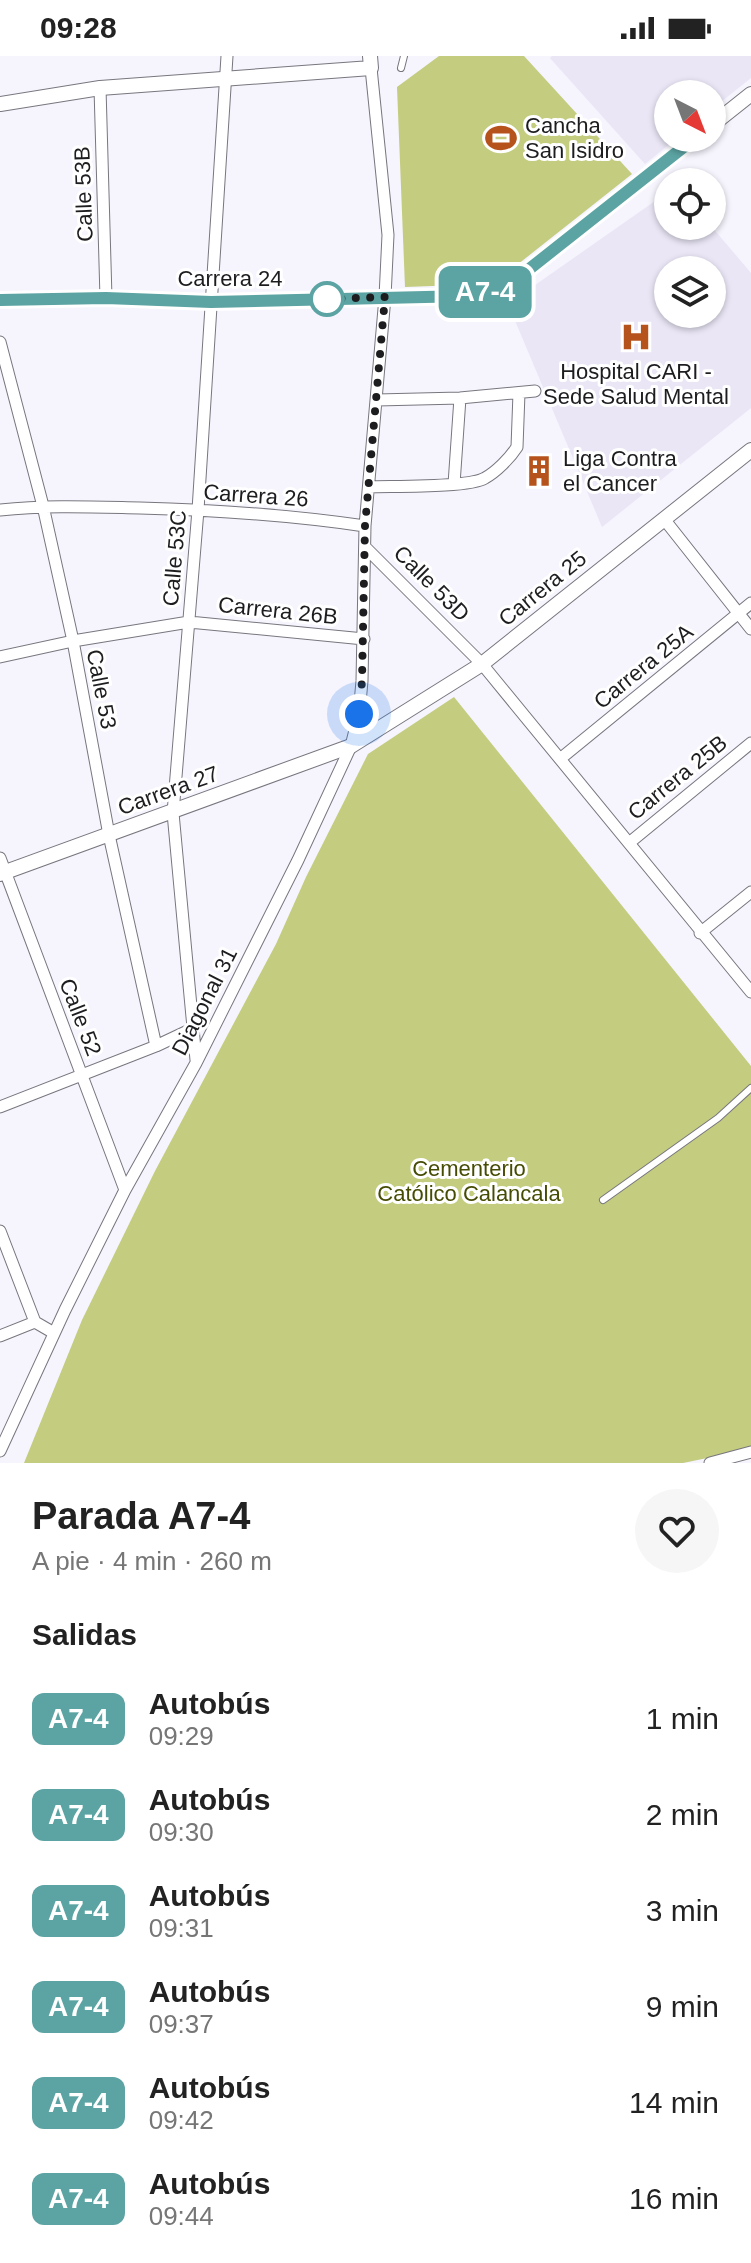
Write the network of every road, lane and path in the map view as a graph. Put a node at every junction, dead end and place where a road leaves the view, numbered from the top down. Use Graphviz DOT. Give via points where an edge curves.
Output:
graph roads {
  1 [pos="227,56"];
  2 [pos="404,56"];
  3 [pos="370,62"];
  4 [pos="401,68"];
  5 [pos="225,78"];
  6 [pos="100,88"];
  7 [pos="751,94"];
  8 [pos="0,104"];
  9 [pos="726,114"];
  10 [pos="677,152"];
  11 [pos="385,297"];
  12 [pos="106,298"];
  13 [pos="0,300"];
  14 [pos="211,302"];
  15 [pos="0,342"];
  16 [pos="535,391"];
  17 [pos="519,393"];
  18 [pos="460,398"];
  19 [pos="377,400"];
  20 [pos="751,450"];
  21 [pos="454,484"];
  22 [pos="369,487"];
  23 [pos="43,506"];
  24 [pos="0,510"];
  25 [pos="198,510"];
  26 [pos="664,519"];
  27 [pos="365,526"];
  28 [pos="366,548"];
  29 [pos="751,603"];
  30 [pos="739,613"];
  31 [pos="189,622"];
  32 [pos="751,629"];
  33 [pos="364,639"];
  34 [pos="73,641"];
  35 [pos="0,657"];
  36 [pos="482,664"];
  37 [pos="751,743"];
  38 [pos="351,746"];
  39 [pos="560,759"];
  40 [pos="173,813"];
  41 [pos="109,835"];
  42 [pos="629,843"];
  43 [pos="2,868"];
  44 [pos="751,892"];
  45 [pos="700,933"];
  46 [pos="751,992"];
  47 [pos="192,1029"];
  48 [pos="156,1046"];
  49 [pos="196,1063"];
  50 [pos="82,1075"];
  51 [pos="751,1088"];
  52 [pos="0,1107"];
  53 [pos="125,1190"];
  54 [pos="603,1200"];
  55 [pos="0,1231"];
  56 [pos="35,1322"];
  57 [pos="54,1333"];
  58 [pos="0,1336"];
  59 [pos="0,1451"];
  60 [pos="751,1452"];
  61 [pos="710,1463"];
  1 -- 5 [label="street, Calle 53C"];
  2 -- 4 [label="lane"];
  3 -- 5 [label="street"];
  3 -- 11 [label="street, Calle 53D" via="388,235"];
  5 -- 6 [label="street"];
  5 -- 14 [label="street, Calle 53C"];
  6 -- 8 [label="street"];
  6 -- 12 [label="street, Calle 53B"];
  7 -- 9 [label="street"];
  10 -- 11 [label="street, Carrera 24" via="528,270 494,290 468,296"];
  11 -- 14 [label="street, Carrera 24"];
  11 -- 19 [label="street, Calle 53D"];
  12 -- 13 [label="street, Carrera 24"];
  12 -- 14 [label="street, Carrera 24"];
  14 -- 25 [label="street, Calle 53C"];
  15 -- 23 [label="street, Calle 53"];
  16 -- 17 [label="street"];
  17 -- 18 [label="street"];
  17 -- 21 [label="street" via="514,452 486,478"];
  18 -- 19 [label="street"];
  18 -- 21 [label="street"];
  19 -- 22 [label="street, Calle 53D"];
  20 -- 26 [label="street, Carrera 25"];
  21 -- 22 [label="street"];
  22 -- 27 [label="street, Calle 53D"];
  23 -- 24 [label="street, Carrera 26"];
  23 -- 25 [label="street, Carrera 26"];
  23 -- 34 [label="street, Calle 53"];
  25 -- 27 [label="street, Carrera 26"];
  25 -- 31 [label="street, Calle 53C"];
  26 -- 30 [label="street"];
  26 -- 36 [label="street, Carrera 25"];
  27 -- 28 [label="street, Calle 53D"];
  28 -- 33 [label="street, Diagonal 31"];
  28 -- 36 [label="street, Calle 53D"];
  29 -- 30 [label="street, Carrera 25A"];
  30 -- 32 [label="street"];
  30 -- 39 [label="street, Carrera 25A"];
  31 -- 33 [label="street, Carrera 26B"];
  31 -- 34 [label="street, Carrera 26B"];
  31 -- 40 [label="street, Calle 53C"];
  33 -- 38 [label="street, Diagonal 31" via="359,714"];
  34 -- 35 [label="street, Carrera 26B"];
  34 -- 41 [label="street, Calle 53"];
  36 -- 38 [label="street, Carrera 25"];
  36 -- 39 [label="street, Calle 53D"];
  37 -- 42 [label="street, Carrera 25B"];
  38 -- 40 [label="street, Carrera 27"];
  38 -- 49 [label="street, Diagonal 31"];
  39 -- 42 [label="street, Calle 53D"];
  40 -- 41 [label="street, Carrera 27"];
  40 -- 47 [label="street, Calle 53C"];
  41 -- 43 [label="street, Carrera 27"];
  41 -- 48 [label="street, Calle 53"];
  42 -- 45 [label="street, Calle 53D"];
  43 -- 50 [label="street, Calle 52"];
  44 -- 45 [label="street"];
  45 -- 46 [label="street, Calle 53D"];
  47 -- 48 [label="street"];
  47 -- 49 [label="street, Calle 53C"];
  48 -- 50 [label="street"];
  49 -- 53 [label="street, Diagonal 31"];
  50 -- 52 [label="street"];
  50 -- 53 [label="street, Calle 52"];
  51 -- 54 [label="lane" via="718,1118"];
  53 -- 57 [label="street, Diagonal 31"];
  55 -- 56 [label="street"];
  56 -- 57 [label="street"];
  56 -- 58 [label="street"];
  57 -- 59 [label="street, Diagonal 31"];
  60 -- 61 [label="street"];
}
